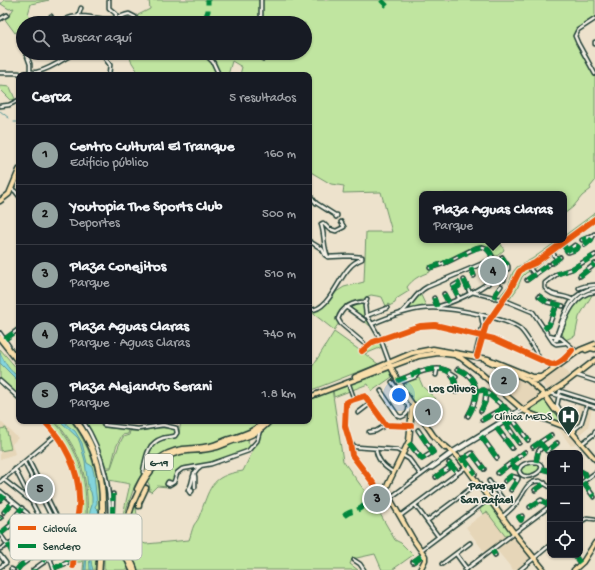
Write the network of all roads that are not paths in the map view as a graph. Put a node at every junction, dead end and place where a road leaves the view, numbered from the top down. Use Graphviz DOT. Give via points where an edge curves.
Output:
graph roads {
  1 [pos="109,0"];
  2 [pos="261,0"];
  3 [pos="81,8"];
  4 [pos="7,15"];
  5 [pos="78,16"];
  6 [pos="116,16"];
  7 [pos="124,16"];
  8 [pos="134,16"];
  9 [pos="261,16"];
  10 [pos="0,19"];
  11 [pos="595,19"];
  12 [pos="29,60"];
  13 [pos="62,60"];
  14 [pos="106,60"];
  15 [pos="210,60"];
  16 [pos="30,71"];
  17 [pos="26,72"];
  18 [pos="37,72"];
  19 [pos="37,72"];
  20 [pos="109,72"];
  21 [pos="217,72"];
  22 [pos="0,73"];
  23 [pos="16,73"];
  24 [pos="595,74"];
  25 [pos="16,101"];
  26 [pos="0,106"];
  27 [pos="16,177"];
  28 [pos="11,189"];
  29 [pos="16,192"];
  30 [pos="312,198"];
  31 [pos="0,201"];
  32 [pos="335,215"];
  33 [pos="595,219"];
  34 [pos="341,222"];
  35 [pos="594,234"];
  36 [pos="567,240"];
  37 [pos="582,240"];
  38 [pos="588,240"];
  39 [pos="312,243"];
  40 [pos="562,244"];
  41 [pos="585,245"];
  42 [pos="551,251"];
  43 [pos="567,251"];
  44 [pos="595,255"];
  45 [pos="328,257"];
  46 [pos="502,257"];
  47 [pos="560,257"];
  48 [pos="557,259"];
  49 [pos="490,261"];
  50 [pos="552,263"];
  51 [pos="507,264"];
  52 [pos="595,264"];
  53 [pos="548,265"];
  54 [pos="528,266"];
  55 [pos="499,267"];
  56 [pos="430,268"];
  57 [pos="471,268"];
  58 [pos="508,269"];
  59 [pos="498,272"];
  60 [pos="484,274"];
  61 [pos="535,275"];
  62 [pos="474,276"];
  63 [pos="580,276"];
  64 [pos="464,280"];
  65 [pos="504,280"];
  66 [pos="528,280"];
  67 [pos="488,284"];
  68 [pos="595,285"];
  69 [pos="501,286"];
  70 [pos="579,288"];
  71 [pos="595,288"];
  72 [pos="454,289"];
  73 [pos="477,289"];
  74 [pos="595,292"];
  75 [pos="471,293"];
  76 [pos="444,294"];
  77 [pos="482,295"];
  78 [pos="539,296"];
  79 [pos="434,298"];
  80 [pos="459,298"];
  81 [pos="494,298"];
  82 [pos="504,300"];
  83 [pos="572,301"];
  84 [pos="557,304"];
  85 [pos="409,306"];
  86 [pos="450,306"];
  87 [pos="563,306"];
  88 [pos="346,307"];
  89 [pos="437,307"];
  90 [pos="387,308"];
  91 [pos="312,310"];
  92 [pos="411,310"];
  93 [pos="401,313"];
  94 [pos="481,315"];
  95 [pos="366,316"];
  96 [pos="491,317"];
  97 [pos="364,320"];
  98 [pos="372,324"];
  99 [pos="544,327"];
  100 [pos="562,328"];
  101 [pos="16,331"];
  102 [pos="0,333"];
  103 [pos="547,333"];
  104 [pos="481,336"];
  105 [pos="550,337"];
  106 [pos="556,339"];
  107 [pos="2,340"];
  108 [pos="381,340"];
  109 [pos="565,343"];
  110 [pos="595,344"];
  111 [pos="367,346"];
  112 [pos="534,350"];
  113 [pos="574,350"];
  114 [pos="595,350"];
  115 [pos="362,351"];
  116 [pos="583,352"];
  117 [pos="417,353"];
  118 [pos="16,355"];
  119 [pos="16,355"];
  120 [pos="531,356"];
  121 [pos="572,356"];
  122 [pos="477,357"];
  123 [pos="540,359"];
  124 [pos="484,360"];
  125 [pos="16,361"];
  126 [pos="594,361"];
  127 [pos="390,363"];
  128 [pos="472,366"];
  129 [pos="499,367"];
  130 [pos="437,369"];
  131 [pos="458,369"];
  132 [pos="448,370"];
  133 [pos="505,370"];
  134 [pos="546,374"];
  135 [pos="436,375"];
  136 [pos="523,375"];
  137 [pos="579,375"];
  138 [pos="456,376"];
  139 [pos="489,380"];
  140 [pos="0,381"];
  141 [pos="530,381"];
  142 [pos="595,381"];
  143 [pos="348,382"];
  144 [pos="396,382"];
  145 [pos="565,383"];
  146 [pos="497,387"];
  147 [pos="476,390"];
  148 [pos="380,391"];
  149 [pos="486,391"];
  150 [pos="560,391"];
  151 [pos="456,392"];
  152 [pos="550,393"];
  153 [pos="566,393"];
  154 [pos="16,395"];
  155 [pos="312,395"];
  156 [pos="312,395"];
  157 [pos="545,396"];
  158 [pos="559,396"];
  159 [pos="564,398"];
  160 [pos="582,398"];
  161 [pos="354,399"];
  162 [pos="595,402"];
  163 [pos="370,403"];
  164 [pos="580,403"];
  165 [pos="516,404"];
  166 [pos="531,405"];
  167 [pos="587,405"];
  168 [pos="505,407"];
  169 [pos="555,407"];
  170 [pos="595,407"];
  171 [pos="413,410"];
  172 [pos="521,410"];
  173 [pos="481,411"];
  174 [pos="358,413"];
  175 [pos="406,415"];
  176 [pos="468,416"];
  177 [pos="511,416"];
  178 [pos="482,420"];
  179 [pos="563,420"];
  180 [pos="47,424"];
  181 [pos="78,424"];
  182 [pos="81,424"];
  183 [pos="85,424"];
  184 [pos="106,424"];
  185 [pos="262,424"];
  186 [pos="262,424"];
  187 [pos="267,424"];
  188 [pos="505,424"];
  189 [pos="558,424"];
  190 [pos="386,425"];
  191 [pos="411,426"];
  192 [pos="496,427"];
  193 [pos="574,429"];
  194 [pos="261,430"];
  195 [pos="418,430"];
  196 [pos="595,431"];
  197 [pos="369,432"];
  198 [pos="56,435"];
  199 [pos="257,435"];
  200 [pos="552,435"];
  201 [pos="481,436"];
  202 [pos="528,440"];
  203 [pos="582,440"];
  204 [pos="256,442"];
  205 [pos="466,442"];
  206 [pos="350,443"];
  207 [pos="410,443"];
  208 [pos="519,443"];
  209 [pos="540,443"];
  210 [pos="558,443"];
  211 [pos="356,447"];
  212 [pos="533,447"];
  213 [pos="543,447"];
  214 [pos="462,448"];
  215 [pos="512,448"];
  216 [pos="376,449"];
  217 [pos="351,451"];
  218 [pos="525,452"];
  219 [pos="452,453"];
  220 [pos="403,454"];
  221 [pos="595,456"];
  222 [pos="28,458"];
  223 [pos="497,458"];
  224 [pos="595,459"];
  225 [pos="461,460"];
  226 [pos="24,462"];
  227 [pos="511,462"];
  228 [pos="537,462"];
  229 [pos="201,466"];
  230 [pos="466,467"];
  231 [pos="484,468"];
  232 [pos="519,468"];
  233 [pos="542,468"];
  234 [pos="15,469"];
  235 [pos="547,469"];
  236 [pos="143,472"];
  237 [pos="393,472"];
  238 [pos="194,473"];
  239 [pos="458,473"];
  240 [pos="498,473"];
  241 [pos="583,473"];
  242 [pos="595,473"];
  243 [pos="475,474"];
  244 [pos="521,475"];
  245 [pos="532,475"];
  246 [pos="421,476"];
  247 [pos="436,477"];
  248 [pos="587,477"];
  249 [pos="3,479"];
  250 [pos="517,479"];
  251 [pos="488,481"];
  252 [pos="583,481"];
  253 [pos="0,482"];
  254 [pos="505,482"];
  255 [pos="534,482"];
  256 [pos="478,483"];
  257 [pos="544,483"];
  258 [pos="171,484"];
  259 [pos="583,485"];
  260 [pos="548,486"];
  261 [pos="195,487"];
  262 [pos="141,488"];
  263 [pos="190,488"];
  264 [pos="493,488"];
  265 [pos="511,490"];
  266 [pos="535,490"];
  267 [pos="0,491"];
  268 [pos="383,492"];
  269 [pos="486,493"];
  270 [pos="113,494"];
  271 [pos="4,495"];
  272 [pos="136,495"];
  273 [pos="594,496"];
  274 [pos="28,497"];
  275 [pos="389,497"];
  276 [pos="370,498"];
  277 [pos="502,498"];
  278 [pos="489,499"];
  279 [pos="0,500"];
  280 [pos="13,502"];
  281 [pos="547,503"];
  282 [pos="415,505"];
  283 [pos="140,506"];
  284 [pos="530,506"];
  285 [pos="547,507"];
  286 [pos="22,508"];
  287 [pos="4,512"];
  288 [pos="17,514"];
  289 [pos="27,514"];
  290 [pos="38,514"];
  291 [pos="52,514"];
  292 [pos="53,514"];
  293 [pos="77,514"];
  294 [pos="103,514"];
  295 [pos="104,514"];
  296 [pos="108,514"];
  297 [pos="112,514"];
  298 [pos="127,514"];
  299 [pos="400,516"];
  300 [pos="502,516"];
  301 [pos="595,519"];
  302 [pos="521,520"];
  303 [pos="583,520"];
  304 [pos="427,521"];
  305 [pos="526,523"];
  306 [pos="10,526"];
  307 [pos="514,533"];
  308 [pos="0,534"];
  309 [pos="438,536"];
  310 [pos="595,542"];
  311 [pos="10,543"];
  312 [pos="470,543"];
  313 [pos="7,544"];
  314 [pos="547,548"];
  315 [pos="0,549"];
  316 [pos="10,549"];
  317 [pos="421,550"];
  318 [pos="492,550"];
  319 [pos="424,554"];
  320 [pos="456,554"];
  321 [pos="0,555"];
  322 [pos="495,556"];
  323 [pos="535,558"];
  324 [pos="576,558"];
  325 [pos="28,560"];
  326 [pos="67,560"];
  327 [pos="73,560"];
  328 [pos="100,560"];
  329 [pos="101,560"];
  330 [pos="129,560"];
  331 [pos="354,560"];
  332 [pos="46,561"];
  333 [pos="413,562"];
  334 [pos="442,564"];
  335 [pos="581,564"];
  336 [pos="73,566"];
  337 [pos="0,567"];
  338 [pos="467,568"];
  339 [pos="54,569"];
  340 [pos="17,570"];
  341 [pos="34,570"];
  342 [pos="100,570"];
  343 [pos="134,570"];
  344 [pos="364,570"];
  345 [pos="420,570"];
  346 [pos="471,570"];
  347 [pos="520,570"];
  348 [pos="544,570"];
  349 [pos="574,570"];
  1 -- 6 [label="street" via="109,8"];
  2 -- 9 [label="street"];
  3 -- 5 [label="street"];
  4 -- 10 [label="street"];
  7 -- 8 [label="street"];
  11 -- 24 [label="street" via="578,30 575,37"];
  12 -- 16 [label="street"];
  13 -- 19 [label="street"];
  14 -- 20 [label="street" via="110,65"];
  15 -- 21 [label="street"];
  16 -- 17 [label="street"];
  16 -- 18 [label="street"];
  22 -- 23 [label="street"];
  25 -- 26 [label="street"];
  27 -- 28 [label="main road"];
  28 -- 29 [label="street"];
  28 -- 31 [label="main road"];
  30 -- 32 [label="street"];
  33 -- 36 [label="street"];
  34 -- 45 [label="street" via="344,227 336,230 321,224"];
  35 -- 38 [label="street"];
  37 -- 38 [label="street"];
  38 -- 41 [label="street"];
  39 -- 45 [label="street" via="322,249"];
  40 -- 42 [label="street"];
  40 -- 43 [label="street"];
  42 -- 48 [label="street"];
  42 -- 54 [label="street"];
  44 -- 83 [label="street" via="572,269 561,272 545,284 546,290"];
  45 -- 91 [label="street" via="349,256 362,259 349,267 324,304"];
  46 -- 51 [label="street"];
  47 -- 48 [label="street"];
  48 -- 50 [label="street"];
  49 -- 55 [label="street" via="496,262"];
  49 -- 56 [label="street" via="490,252 485,247 479,247"];
  49 -- 57 [label="street"];
  51 -- 55 [label="street"];
  51 -- 58 [label="street"];
  52 -- 63 [label="street"];
  53 -- 61 [label="street"];
  54 -- 61 [label="street"];
  54 -- 82 [label="street" via="519,272"];
  55 -- 59 [label="street"];
  57 -- 62 [label="street"];
  57 -- 85 [label="street" via="422,290"];
  59 -- 65 [label="street" via="505,275"];
  59 -- 67 [label="street"];
  60 -- 67 [label="street"];
  61 -- 66 [label="street"];
  64 -- 75 [label="street"];
  67 -- 73 [label="street"];
  68 -- 70 [label="street"];
  69 -- 81 [label="street"];
  71 -- 83 [label="street" via="582,292"];
  72 -- 80 [label="street"];
  73 -- 75 [label="street"];
  73 -- 77 [label="street"];
  74 -- 100 [label="street" via="576,300"];
  75 -- 77 [label="street"];
  75 -- 80 [label="street"];
  76 -- 86 [label="street"];
  77 -- 81 [label="street"];
  78 -- 84 [label="street" via="545,301"];
  79 -- 89 [label="street"];
  80 -- 86 [label="street"];
  81 -- 82 [label="street"];
  82 -- 96 [label="street"];
  82 -- 99 [label="street" via="533,312"];
  83 -- 106 [label="street"];
  84 -- 87 [label="street"];
  84 -- 99 [label="street" via="549,324"];
  85 -- 92 [label="street"];
  85 -- 93 [label="street"];
  86 -- 89 [label="street"];
  86 -- 94 [label="street"];
  88 -- 95 [label="street" via="366,300"];
  88 -- 97 [label="street"];
  88 -- 111 [label="street" via="338,317 339,322"];
  89 -- 92 [label="street"];
  90 -- 95 [label="street"];
  92 -- 93 [label="street"];
  93 -- 98 [label="street"];
  94 -- 96 [label="street"];
  94 -- 104 [label="street"];
  95 -- 98 [label="street"];
  96 -- 104 [label="street"];
  96 -- 112 [label="street" via="520,329"];
  98 -- 108 [label="street"];
  99 -- 103 [label="street"];
  100 -- 106 [label="street"];
  100 -- 109 [label="street"];
  101 -- 107 [label="street"];
  102 -- 107 [label="street"];
  103 -- 105 [label="street"];
  103 -- 106 [label="street"];
  104 -- 108 [label="street" via="432,325 410,328"];
  104 -- 120 [label="street" via="494,339"];
  104 -- 122 [label="street"];
  105 -- 106 [label="street"];
  105 -- 109 [label="street" via="555,344"];
  106 -- 109 [label="street"];
  107 -- 118 [label="highway"];
  107 -- 119 [label="street"];
  107 -- 125 [label="highway"];
  108 -- 111 [label="street"];
  108 -- 127 [label="street"];
  109 -- 113 [label="street"];
  110 -- 121 [label="main road"];
  111 -- 115 [label="street"];
  112 -- 120 [label="street"];
  112 -- 123 [label="street"];
  113 -- 121 [label="street"];
  113 -- 123 [label="street" via="554,365"];
  114 -- 116 [label="main road" via="591,348"];
  117 -- 122 [label="main road" via="440,350"];
  117 -- 127 [label="main road"];
  117 -- 127 [label="main road" via="406,360"];
  117 -- 128 [label="main road" via="454,355"];
  120 -- 123 [label="street"];
  121 -- 134 [label="main road"];
  122 -- 124 [label="main road"];
  122 -- 128 [label="main road" via="472,359"];
  122 -- 134 [label="main road" via="492,360 531,377"];
  124 -- 129 [label="main road"];
  124 -- 136 [label="main road"];
  126 -- 137 [label="main road"];
  127 -- 143 [label="main road"];
  127 -- 144 [label="main road"];
  127 -- 155 [label="main road"];
  128 -- 139 [label="main road"];
  129 -- 133 [label="main road"];
  129 -- 139 [label="main road" via="500,371 494,379"];
  130 -- 132 [label="street"];
  130 -- 135 [label="street"];
  130 -- 144 [label="street" via="419,372"];
  131 -- 147 [label="street" via="471,378"];
  132 -- 138 [label="street"];
  132 -- 151 [label="street" via="455,381"];
  133 -- 141 [label="main road"];
  133 -- 146 [label="main road" via="495,381"];
  134 -- 141 [label="main road" via="537,381"];
  137 -- 142 [label="street"];
  137 -- 145 [label="main road"];
  139 -- 146 [label="main road"];
  140 -- 154 [label="street"];
  141 -- 166 [label="main road" via="543,394"];
  143 -- 156 [label="main road"];
  143 -- 161 [label="street"];
  144 -- 171 [label="main road"];
  144 -- 175 [label="street" via="408,405"];
  145 -- 150 [label="main road"];
  145 -- 152 [label="main road"];
  146 -- 165 [label="main road"];
  147 -- 149 [label="street"];
  147 -- 176 [label="street" via="475,404"];
  148 -- 175 [label="street" via="398,416"];
  149 -- 168 [label="street"];
  149 -- 173 [label="street"];
  150 -- 153 [label="street"];
  150 -- 158 [label="street"];
  152 -- 157 [label="main road"];
  152 -- 158 [label="street"];
  153 -- 159 [label="street"];
  153 -- 160 [label="street"];
  157 -- 166 [label="main road"];
  157 -- 179 [label="main road"];
  158 -- 159 [label="street"];
  158 -- 193 [label="street" via="557,406"];
  159 -- 164 [label="street"];
  160 -- 162 [label="street"];
  160 -- 164 [label="street"];
  161 -- 163 [label="street" via="365,396"];
  161 -- 206 [label="street" via="347,401 346,404 344,426"];
  163 -- 174 [label="street"];
  163 -- 190 [label="street"];
  164 -- 167 [label="street"];
  165 -- 166 [label="main road" via="524,408"];
  165 -- 172 [label="main road"];
  166 -- 172 [label="main road"];
  167 -- 170 [label="street"];
  167 -- 193 [label="street" via="581,424"];
  168 -- 177 [label="street"];
  168 -- 178 [label="street"];
  169 -- 193 [label="main road"];
  171 -- 175 [label="street"];
  171 -- 191 [label="main road"];
  171 -- 219 [label="main road"];
  172 -- 177 [label="street"];
  172 -- 177 [label="street"];
  172 -- 189 [label="main road"];
  177 -- 188 [label="street"];
  177 -- 205 [label="street"];
  179 -- 189 [label="main road" via="562,424"];
  179 -- 193 [label="main road"];
  180 -- 198 [label="street"];
  181 -- 294 [label="highway" via="97,464 101,481"];
  182 -- 295 [label="highway" via="99,460 103,478"];
  183 -- 296 [label="street" via="102,460"];
  184 -- 236 [label="street" via="138,429 163,425 177,429 175,436 159,439 150,446"];
  185 -- 199 [label="main road" via="257,430"];
  186 -- 272 [label="main road, G-19" via="248,434 210,446 180,449 163,455 147,470"];
  187 -- 194 [label="main road, G-19"];
  188 -- 192 [label="street"];
  188 -- 202 [label="street" via="514,421"];
  188 -- 208 [label="street"];
  189 -- 224 [label="main road" via="573,433"];
  190 -- 191 [label="street"];
  190 -- 197 [label="street"];
  191 -- 207 [label="main road"];
  192 -- 201 [label="street"];
  192 -- 215 [label="street"];
  193 -- 203 [label="main road"];
  194 -- 199 [label="main road, G-19"];
  194 -- 204 [label="street"];
  195 -- 207 [label="street" via="433,452 422,459"];
  196 -- 203 [label="street"];
  198 -- 222 [label="street"];
  198 -- 293 [label="street" via="76,475 79,496"];
  199 -- 204 [label="street"];
  199 -- 262 [label="main road, G-19" via="213,448 170,456 156,465 144,481 147,486"];
  200 -- 209 [label="street"];
  201 -- 214 [label="street"];
  201 -- 223 [label="street"];
  203 -- 221 [label="main road"];
  204 -- 229 [label="street" via="248,451"];
  205 -- 214 [label="street"];
  205 -- 219 [label="street"];
  206 -- 211 [label="street"];
  206 -- 217 [label="street"];
  207 -- 220 [label="main road"];
  209 -- 212 [label="street"];
  209 -- 213 [label="street"];
  210 -- 213 [label="street" via="548,451"];
  211 -- 216 [label="street"];
  211 -- 217 [label="street"];
  213 -- 228 [label="street" via="538,452"];
  214 -- 219 [label="street"];
  216 -- 220 [label="street" via="398,450"];
  216 -- 237 [label="street" via="377,456 384,466"];
  217 -- 268 [label="street" via="353,457"];
  218 -- 227 [label="street"];
  219 -- 225 [label="main road"];
  219 -- 246 [label="street"];
  220 -- 237 [label="main road"];
  220 -- 246 [label="street"];
  222 -- 226 [label="street"];
  222 -- 292 [label="street"];
  225 -- 230 [label="main road"];
  225 -- 231 [label="street" via="472,453"];
  225 -- 243 [label="street"];
  226 -- 234 [label="street"];
  226 -- 291 [label="street"];
  227 -- 232 [label="street"];
  227 -- 240 [label="street"];
  228 -- 232 [label="street"];
  228 -- 233 [label="street"];
  229 -- 238 [label="street"];
  229 -- 258 [label="street" via="182,468"];
  230 -- 239 [label="street"];
  230 -- 256 [label="main road"];
  232 -- 244 [label="street"];
  233 -- 235 [label="street"];
  233 -- 245 [label="street"];
  234 -- 249 [label="street"];
  234 -- 274 [label="street"];
  237 -- 268 [label="main road"];
  238 -- 261 [label="street"];
  238 -- 263 [label="street"];
  239 -- 247 [label="street" via="450,464"];
  239 -- 282 [label="street"];
  241 -- 248 [label="street"];
  242 -- 248 [label="street"];
  244 -- 245 [label="street"];
  244 -- 250 [label="street"];
  245 -- 255 [label="street"];
  246 -- 275 [label="street"];
  248 -- 252 [label="street"];
  249 -- 253 [label="street"];
  249 -- 274 [label="street"];
  250 -- 254 [label="street" via="511,476"];
  250 -- 265 [label="street"];
  251 -- 264 [label="street"];
  255 -- 257 [label="street"];
  255 -- 300 [label="street" via="526,488 518,502"];
  256 -- 269 [label="main road"];
  256 -- 304 [label="street"];
  257 -- 260 [label="street"];
  257 -- 266 [label="street"];
  259 -- 273 [label="street"];
  262 -- 272 [label="main road"];
  262 -- 283 [label="main road"];
  264 -- 269 [label="street"];
  264 -- 277 [label="street"];
  267 -- 271 [label="street"];
  268 -- 275 [label="main road"];
  268 -- 276 [label="street"];
  269 -- 278 [label="main road"];
  270 -- 297 [label="street"];
  271 -- 279 [label="street"];
  271 -- 280 [label="street"];
  272 -- 298 [label="main road, G-19"];
  274 -- 290 [label="street"];
  275 -- 299 [label="main road"];
  278 -- 300 [label="main road"];
  278 -- 309 [label="street"];
  280 -- 286 [label="street"];
  280 -- 287 [label="street"];
  281 -- 284 [label="street" via="541,500"];
  282 -- 299 [label="street"];
  282 -- 304 [label="street"];
  285 -- 305 [label="street"];
  286 -- 288 [label="street"];
  286 -- 289 [label="street"];
  299 -- 317 [label="main road"];
  300 -- 307 [label="main road"];
  301 -- 303 [label="street"];
  302 -- 305 [label="street"];
  304 -- 309 [label="street"];
  305 -- 307 [label="street"];
  306 -- 308 [label="street"];
  307 -- 318 [label="street"];
  307 -- 323 [label="main road"];
  308 -- 313 [label="street"];
  309 -- 317 [label="street"];
  310 -- 335 [label="main road"];
  311 -- 313 [label="street"];
  312 -- 320 [label="street"];
  313 -- 315 [label="street"];
  313 -- 316 [label="street"];
  314 -- 323 [label="street"];
  317 -- 319 [label="main road"];
  318 -- 322 [label="street"];
  318 -- 338 [label="street"];
  319 -- 333 [label="street"];
  319 -- 345 [label="main road" via="425,559"];
  320 -- 334 [label="street"];
  320 -- 338 [label="street"];
  321 -- 337 [label="street" via="6,563"];
  323 -- 347 [label="street"];
  323 -- 348 [label="main road"];
  324 -- 335 [label="street"];
  325 -- 340 [label="street"];
  326 -- 339 [label="street" via="67,563"];
  327 -- 336 [label="street"];
  328 -- 342 [label="highway"];
  329 -- 342 [label="highway"];
  330 -- 343 [label="main road, G-19"];
  331 -- 344 [label="street"];
  332 -- 341 [label="street"];
  335 -- 349 [label="main road"];
  338 -- 346 [label="street"];
}
